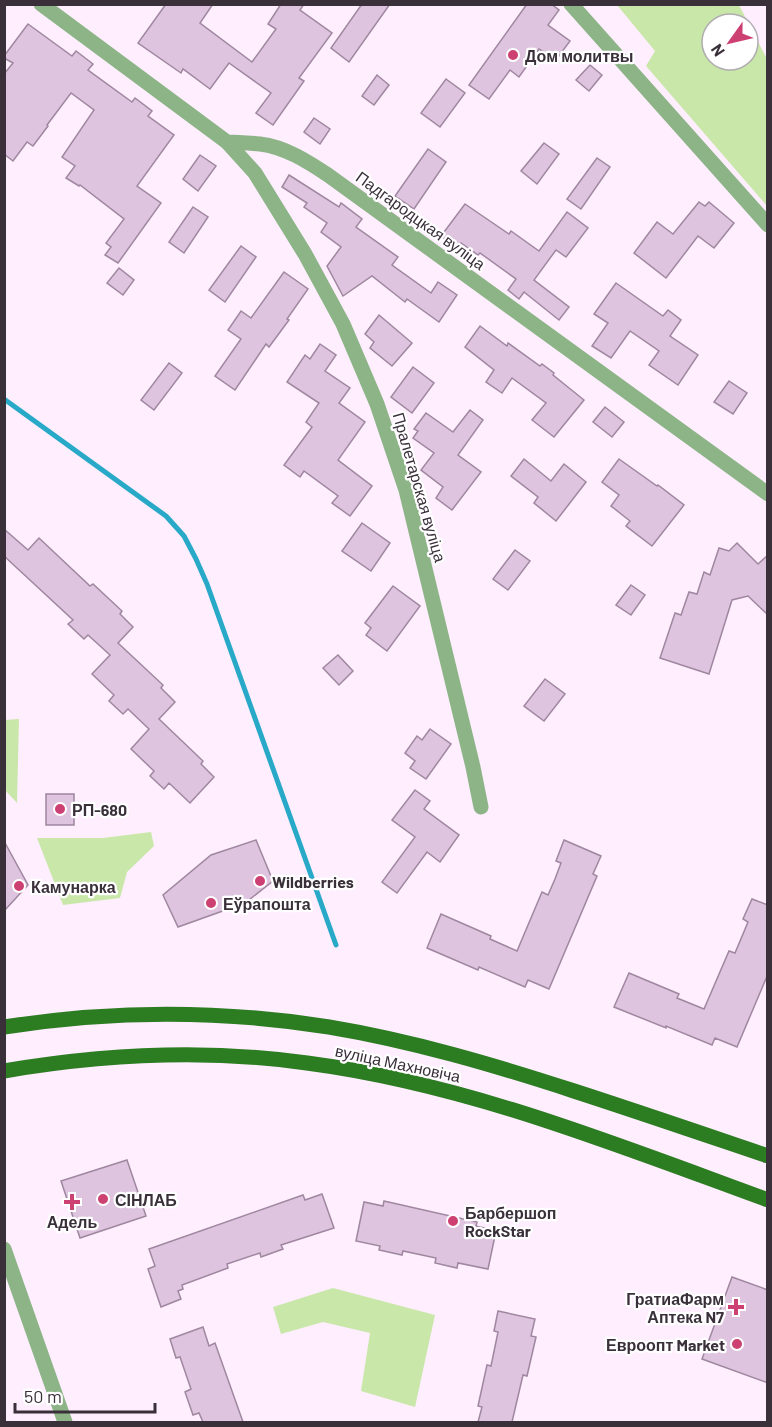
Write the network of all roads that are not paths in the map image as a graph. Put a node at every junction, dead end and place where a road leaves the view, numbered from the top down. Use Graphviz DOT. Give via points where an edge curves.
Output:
graph roads {
  1 [pos="41,4"];
  2 [pos="570,4"];
  3 [pos="227,142"];
  4 [pos="768,225"];
  5 [pos="768,494"];
  6 [pos="481,807"];
  7 [pos="4,1027"];
  8 [pos="4,1071"];
  9 [pos="768,1156"];
  10 [pos="768,1200"];
  11 [pos="4,1249"];
  12 [pos="65,1422"];
  1 -- 3 [label="street"];
  2 -- 4 [label="street"];
  3 -- 5 [label="street, Падгародцкая вуліца" via="272,147 320,170"];
  3 -- 6 [label="street, Пралетарская вуліца" via="255,173 305,254 334,307 377,404 413,517"];
  7 -- 9 [label="main road, вуліца Махновіча" via="154,1014 255,1018 331,1028 500,1067"];
  8 -- 10 [label="main road, вуліца Махновіча" via="144,1056 193,1055 270,1058 344,1068 509,1108"];
  11 -- 12 [label="street"];
}
